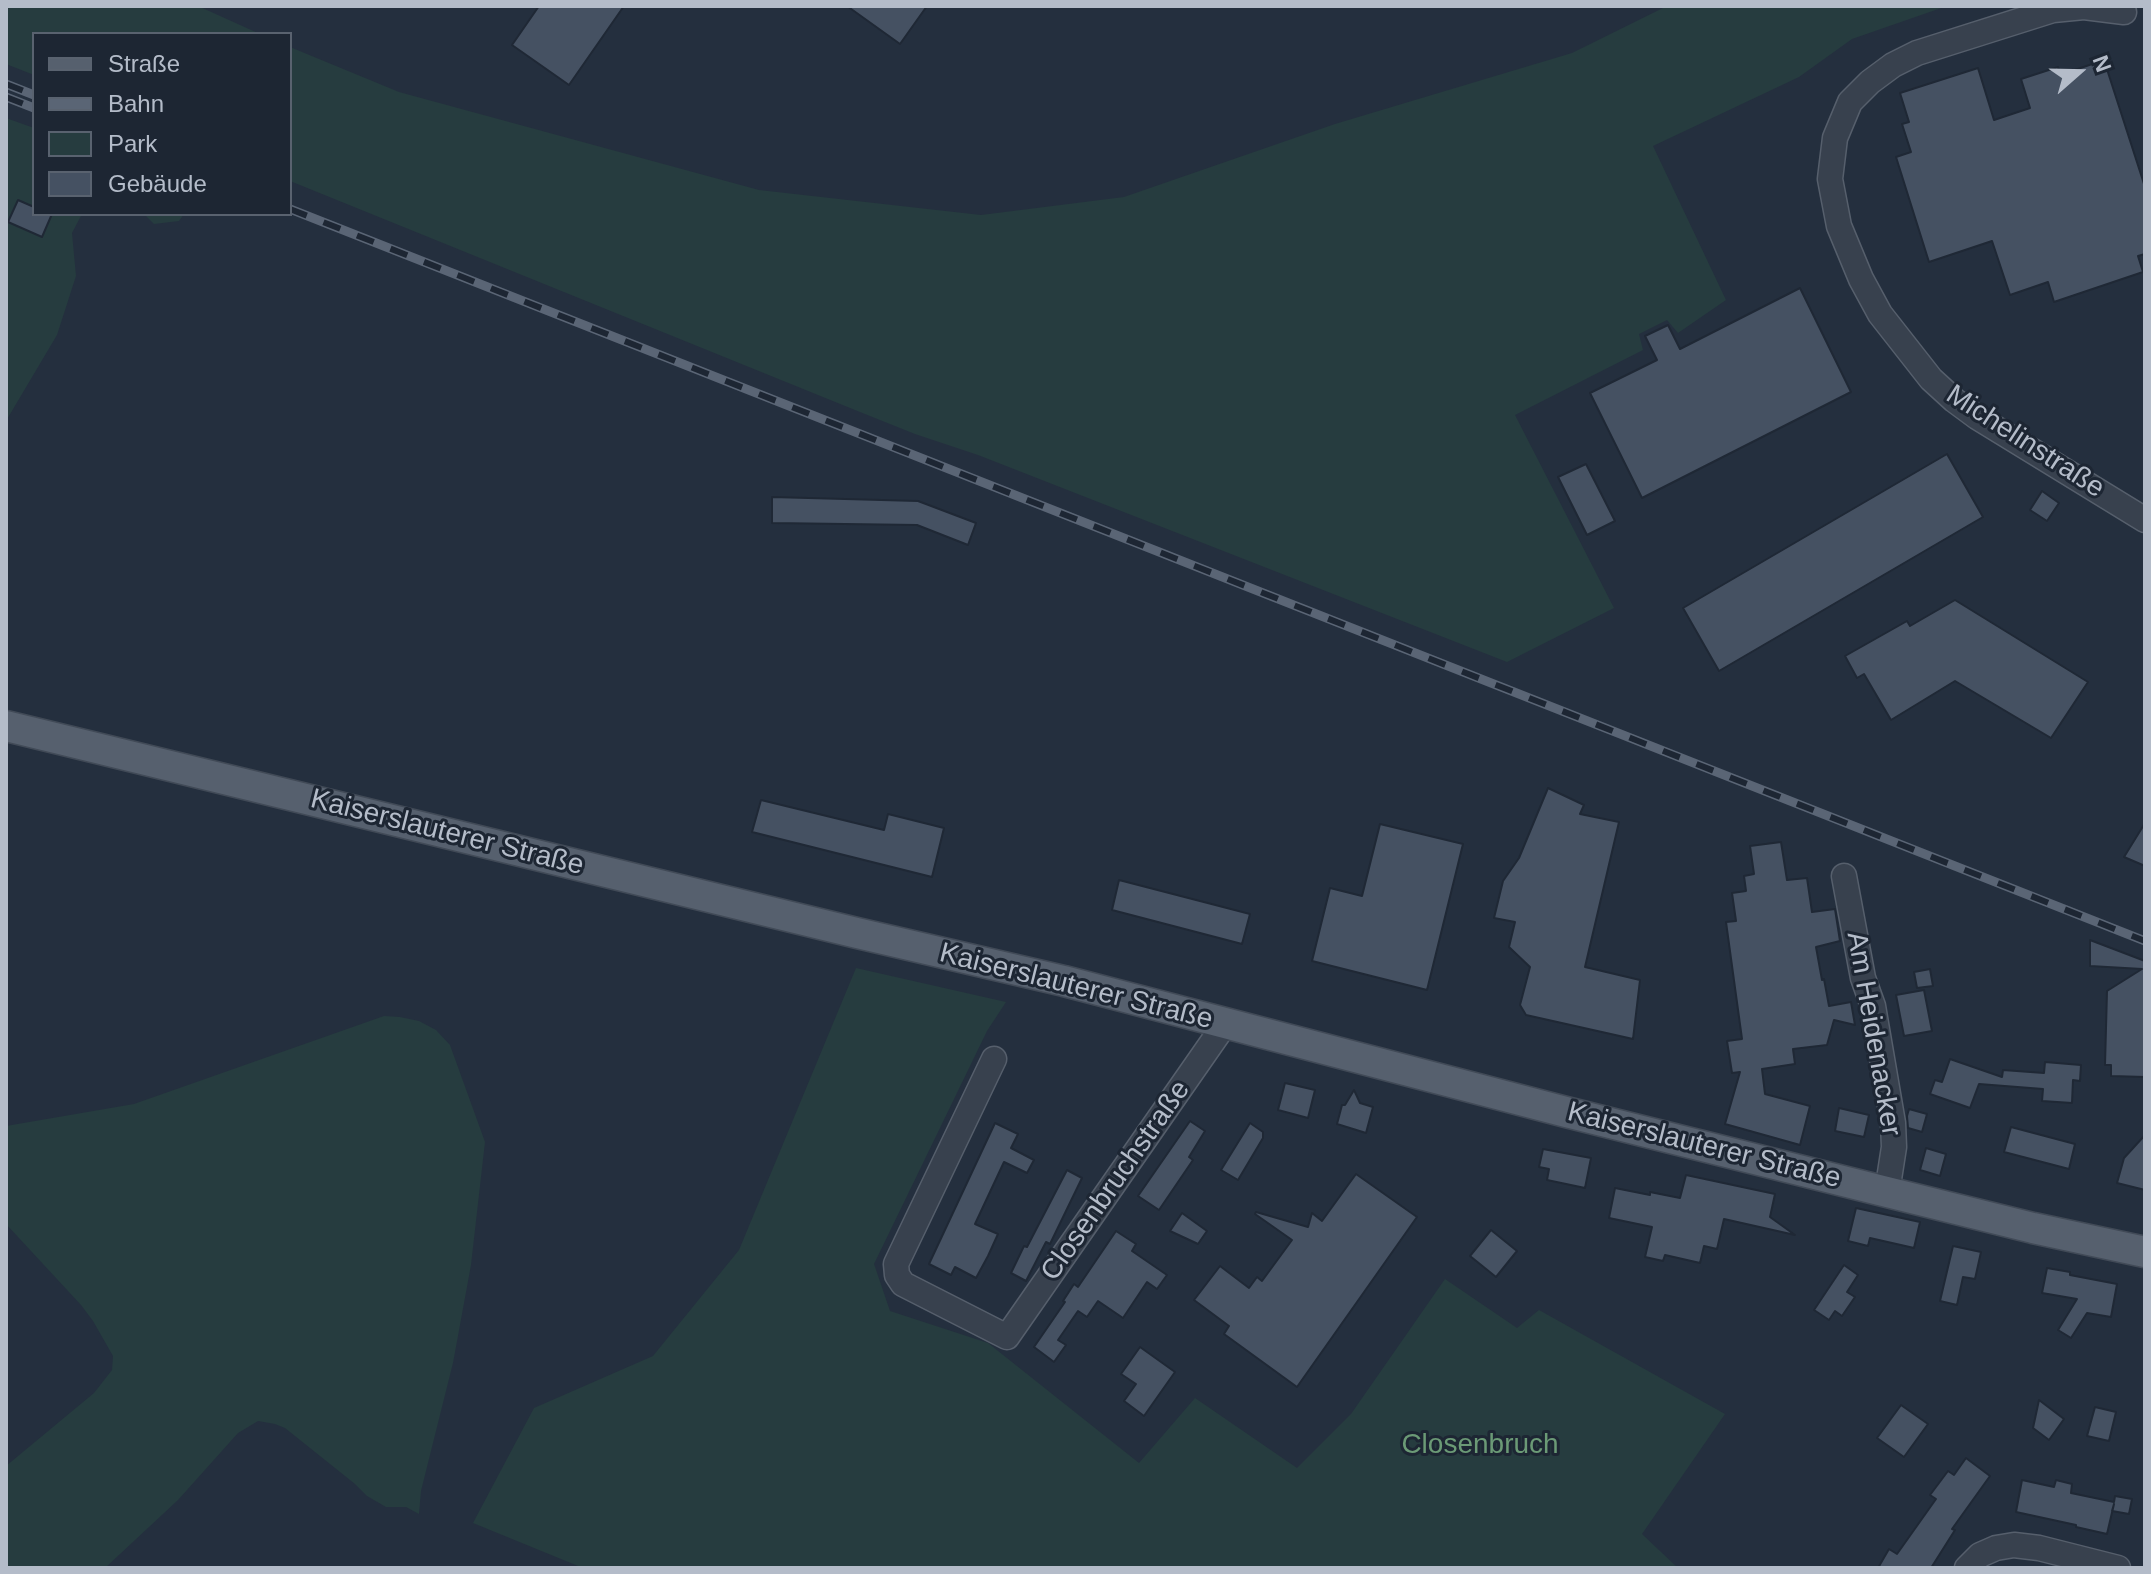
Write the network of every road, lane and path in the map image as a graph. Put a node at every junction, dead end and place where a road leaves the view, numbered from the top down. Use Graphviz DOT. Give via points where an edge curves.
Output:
graph roads {
  1 [pos="2124,12"];
  2 [pos="2145,520"];
  3 [pos="6,726"];
  4 [pos="1844,876"];
  5 [pos="1225,1024"];
  6 [pos="994,1059"];
  7 [pos="1887,1192"];
  8 [pos="2145,1252"];
  9 [pos="1967,1568"];
  10 [pos="2118,1568"];
  1 -- 2 [label="street, Michelinstraße" via="2053,10 1893,65 1850,102 1835,138 1830,179 1839,226 1861,279 1880,314 1931,379 1977,417"];
  3 -- 5 [label="main road, Kaiserslauterer Straße"];
  4 -- 7 [label="street, Am Heidenacker" via="1893,1123"];
  5 -- 6 [label="street, Closenbruchstraße" via="1007,1337 903,1284 896,1264"];
  5 -- 7 [label="main road, Kaiserslauterer Straße"];
  7 -- 8 [label="main road, Kaiserslauterer Straße"];
  9 -- 10 [label="street" via="1980,1555 2014,1545"];
}
